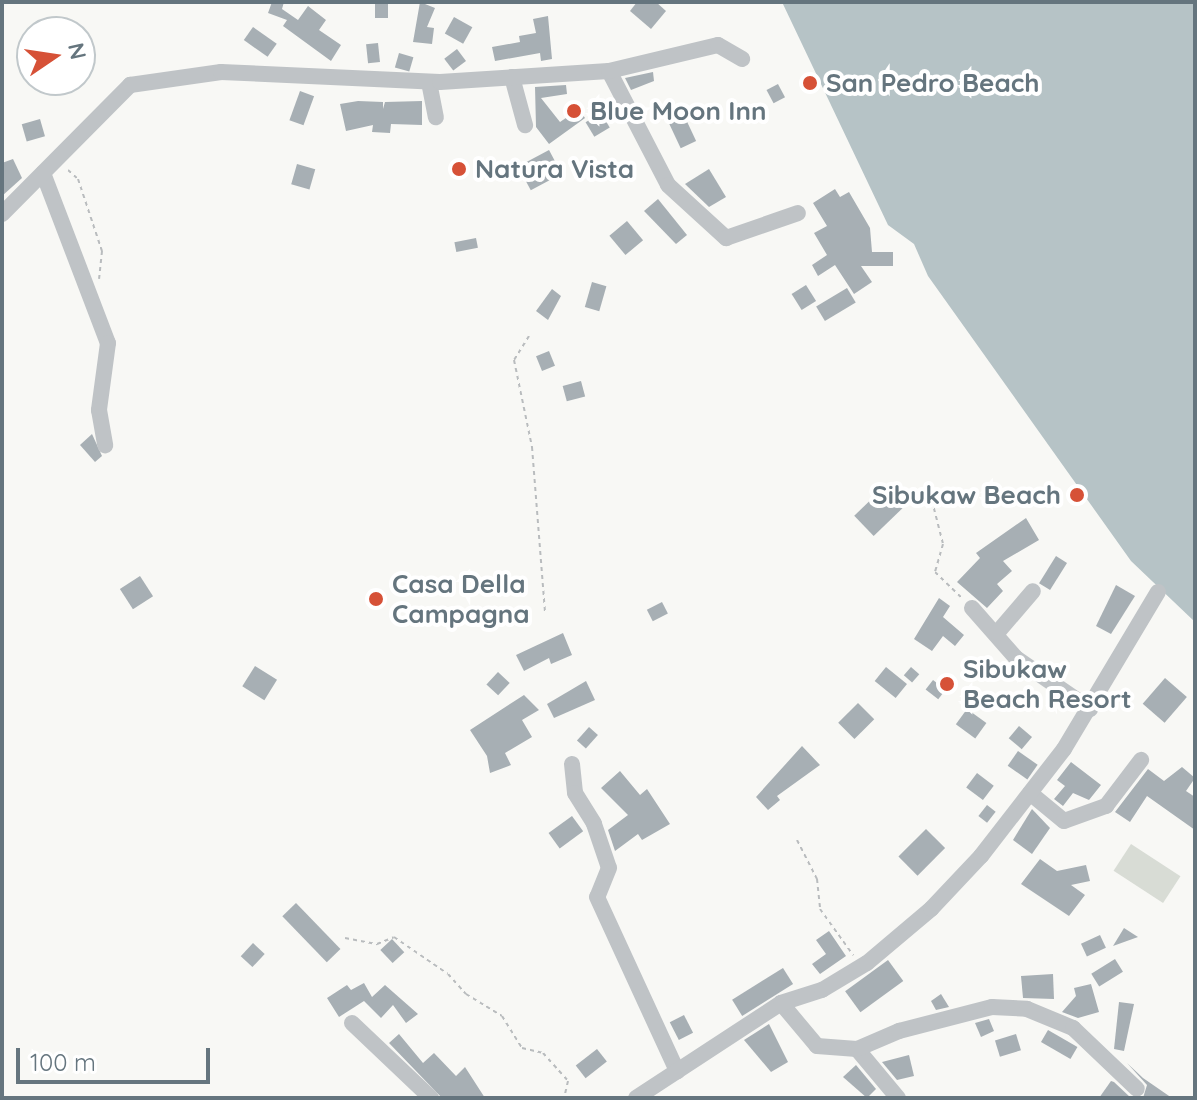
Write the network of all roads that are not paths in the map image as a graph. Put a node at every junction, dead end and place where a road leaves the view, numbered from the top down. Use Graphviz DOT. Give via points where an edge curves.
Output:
graph roads {
  1 [pos="742,59"];
  2 [pos="609,71"];
  3 [pos="512,77"];
  4 [pos="429,82"];
  5 [pos="436,117"];
  6 [pos="525,125"];
  7 [pos="43,173"];
  8 [pos="798,213"];
  9 [pos="2,214"];
  10 [pos="105,445"];
  11 [pos="1033,591"];
  12 [pos="1158,592"];
  13 [pos="972,608"];
  14 [pos="997,633"];
  15 [pos="1090,709"];
  16 [pos="1141,760"];
  17 [pos="572,764"];
  18 [pos="1030,793"];
  19 [pos="781,1003"];
  20 [pos="352,1023"];
  21 [pos="857,1049"];
  22 [pos="677,1071"];
  23 [pos="1137,1089"];
  24 [pos="431,1098"];
  25 [pos="636,1098"];
  26 [pos="898,1098"];
  1 -- 2 [label="street" via="718,45"];
  2 -- 3 [label="street"];
  2 -- 8 [label="street" via="668,185 726,238"];
  3 -- 4 [label="street"];
  3 -- 6 [label="street"];
  4 -- 5 [label="street"];
  4 -- 7 [label="street" via="221,72 130,85"];
  7 -- 9 [label="street"];
  7 -- 10 [label="street" via="108,343 99,410"];
  11 -- 14 [label="street"];
  12 -- 15 [label="street"];
  13 -- 14 [label="street"];
  14 -- 15 [label="street" via="1016,658"];
  15 -- 18 [label="street"];
  16 -- 18 [label="street" via="1106,806 1064,821"];
  17 -- 22 [label="street" via="575,793 594,824 609,868 597,897"];
  18 -- 19 [label="street" via="941,899 861,967 822,990"];
  19 -- 21 [label="street" via="817,1046"];
  19 -- 22 [label="street"];
  20 -- 24 [label="street"];
  21 -- 23 [label="street" via="899,1031 992,1007 1027,1009 1073,1028"];
  21 -- 26 [label="street"];
  22 -- 25 [label="street"];
}
